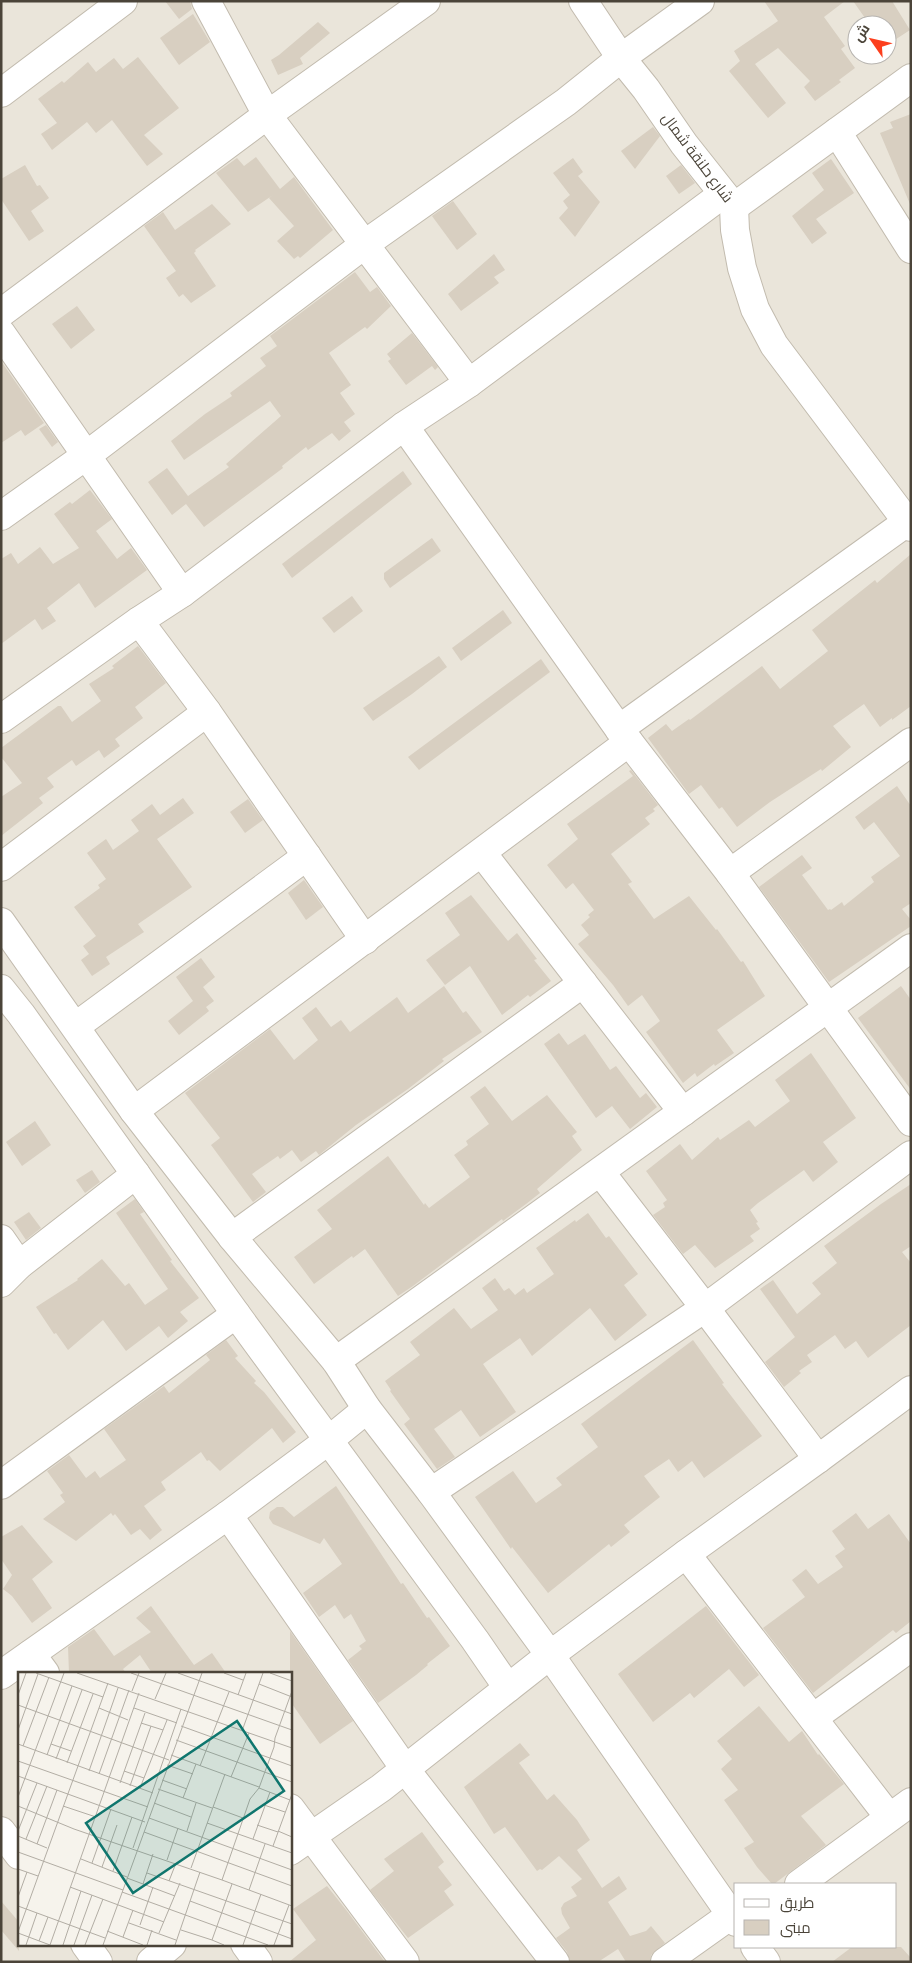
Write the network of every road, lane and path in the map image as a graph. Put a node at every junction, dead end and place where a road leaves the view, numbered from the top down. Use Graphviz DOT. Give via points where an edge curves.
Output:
graph roads {
  1 [pos="206,1"];
  2 [pos="426,1"];
  3 [pos="583,1"];
  4 [pos="700,1"];
  5 [pos="119,2"];
  6 [pos="621,58"];
  7 [pos="911,78"];
  8 [pos="1,93"];
  9 [pos="267,116"];
  10 [pos="836,132"];
  11 [pos="728,200"];
  12 [pos="365,244"];
  13 [pos="911,249"];
  14 [pos="1,313"];
  15 [pos="1,333"];
  16 [pos="469,383"];
  17 [pos="404,426"];
  18 [pos="88,455"];
  19 [pos="1,516"];
  20 [pos="909,524"];
  21 [pos="182,593"];
  22 [pos="139,621"];
  23 [pos="207,712"];
  24 [pos="1,718"];
  25 [pos="624,736"];
  26 [pos="911,742"];
  27 [pos="482,853"];
  28 [pos="306,856"];
  29 [pos="1,867"];
  30 [pos="730,873"];
  31 [pos="1,922"];
  32 [pos="365,940"];
  33 [pos="911,948"];
  34 [pos="583,983"];
  35 [pos="1,989"];
  36 [pos="828,1008"];
  37 [pos="76,1026"];
  38 [pos="134,1111"];
  39 [pos="683,1112"];
  40 [pos="911,1122"];
  41 [pos="911,1155"];
  42 [pos="601,1173"];
  43 [pos="136,1174"];
  44 [pos="232,1237"];
  45 [pos="1,1239"];
  46 [pos="10,1274"];
  47 [pos="705,1308"];
  48 [pos="236,1314"];
  49 [pos="336,1361"];
  50 [pos="907,1401"];
  51 [pos="367,1409"];
  52 [pos="329,1440"];
  53 [pos="818,1459"];
  54 [pos="1,1485"];
  55 [pos="431,1492"];
  56 [pos="228,1515"];
  57 [pos="686,1554"];
  58 [pos="911,1647"];
  59 [pos="550,1655"];
  60 [pos="38,1664"];
  61 [pos="1,1675"];
  62 [pos="508,1688"];
  63 [pos="813,1718"];
  64 [pos="405,1770"];
  65 [pos="900,1810"];
  66 [pos="291,1812"];
  67 [pos="300,1843"];
  68 [pos="800,1883"];
  69 [pos="734,1918"];
  70 [pos="86,1946"];
  71 [pos="170,1946"];
  72 [pos="246,1946"];
  73 [pos="756,1948"];
  74 [pos="98,1962"];
  75 [pos="151,1962"];
  76 [pos="258,1962"];
  77 [pos="405,1962"];
  78 [pos="555,1962"];
  79 [pos="665,1962"];
  80 [pos="766,1962"];
  1 -- 9 [label="street"];
  2 -- 9 [label="street"];
  3 -- 6 [label="street, شارع حلنقة شمال"];
  4 -- 6 [label="street"];
  5 -- 8 [label="street"];
  6 -- 11 [label="street, شارع حلنقة شمال"];
  6 -- 12 [label="street" via="566,102"];
  7 -- 10 [label="street"];
  9 -- 12 [label="street"];
  9 -- 14 [label="street"];
  10 -- 11 [label="street"];
  10 -- 13 [label="street"];
  11 -- 16 [label="street"];
  11 -- 20 [label="street, شارع حلنقة شمال" via="742,268 755,309 774,345"];
  12 -- 16 [label="street"];
  12 -- 18 [label="street"];
  15 -- 18 [label="street"];
  16 -- 17 [label="street"];
  17 -- 21 [label="street"];
  17 -- 25 [label="street"];
  18 -- 19 [label="street"];
  18 -- 21 [label="street"];
  20 -- 25 [label="street"];
  21 -- 22 [label="street"];
  22 -- 23 [label="street"];
  22 -- 24 [label="street"];
  23 -- 28 [label="street"];
  23 -- 29 [label="street"];
  25 -- 27 [label="street"];
  25 -- 30 [label="street"];
  26 -- 30 [label="street"];
  27 -- 32 [label="street"];
  27 -- 34 [label="street"];
  28 -- 32 [label="street"];
  28 -- 37 [label="street"];
  30 -- 36 [label="street"];
  31 -- 37 [label="street"];
  32 -- 38 [label="street"];
  33 -- 36 [label="street"];
  34 -- 39 [label="street"];
  34 -- 44 [label="street"];
  35 -- 43 [label="street"];
  36 -- 39 [label="street"];
  36 -- 40 [label="street"];
  37 -- 38 [label="street"];
  38 -- 44 [label="street"];
  39 -- 42 [label="street"];
  41 -- 47 [label="street"];
  42 -- 47 [label="street"];
  42 -- 49 [label="street"];
  43 -- 46 [label="street"];
  43 -- 48 [label="street"];
  44 -- 49 [label="street"];
  45 -- 46 [label="street"];
  47 -- 53 [label="street"];
  47 -- 55 [label="street"];
  48 -- 52 [label="street"];
  48 -- 54 [label="street"];
  49 -- 51 [label="street"];
  50 -- 53 [label="street"];
  51 -- 52 [label="street"];
  51 -- 55 [label="street"];
  52 -- 56 [label="street"];
  52 -- 62 [label="street"];
  53 -- 57 [label="street"];
  55 -- 59 [label="street"];
  56 -- 60 [label="street"];
  56 -- 64 [label="street"];
  57 -- 59 [label="street"];
  57 -- 63 [label="street"];
  58 -- 63 [label="street"];
  59 -- 62 [label="street"];
  59 -- 69 [label="street"];
  60 -- 61 [label="street"];
  62 -- 64 [label="street"];
  63 -- 65 [label="street"];
  64 -- 67 [label="street"];
  64 -- 78 [label="street"];
  65 -- 68 [label="street"];
  66 -- 67 [label="street"];
  67 -- 77 [label="street"];
  69 -- 79 [label="street"];
  70 -- 74 [label="street"];
  71 -- 75 [label="street"];
  72 -- 76 [label="street"];
  73 -- 80 [label="street"];
}
